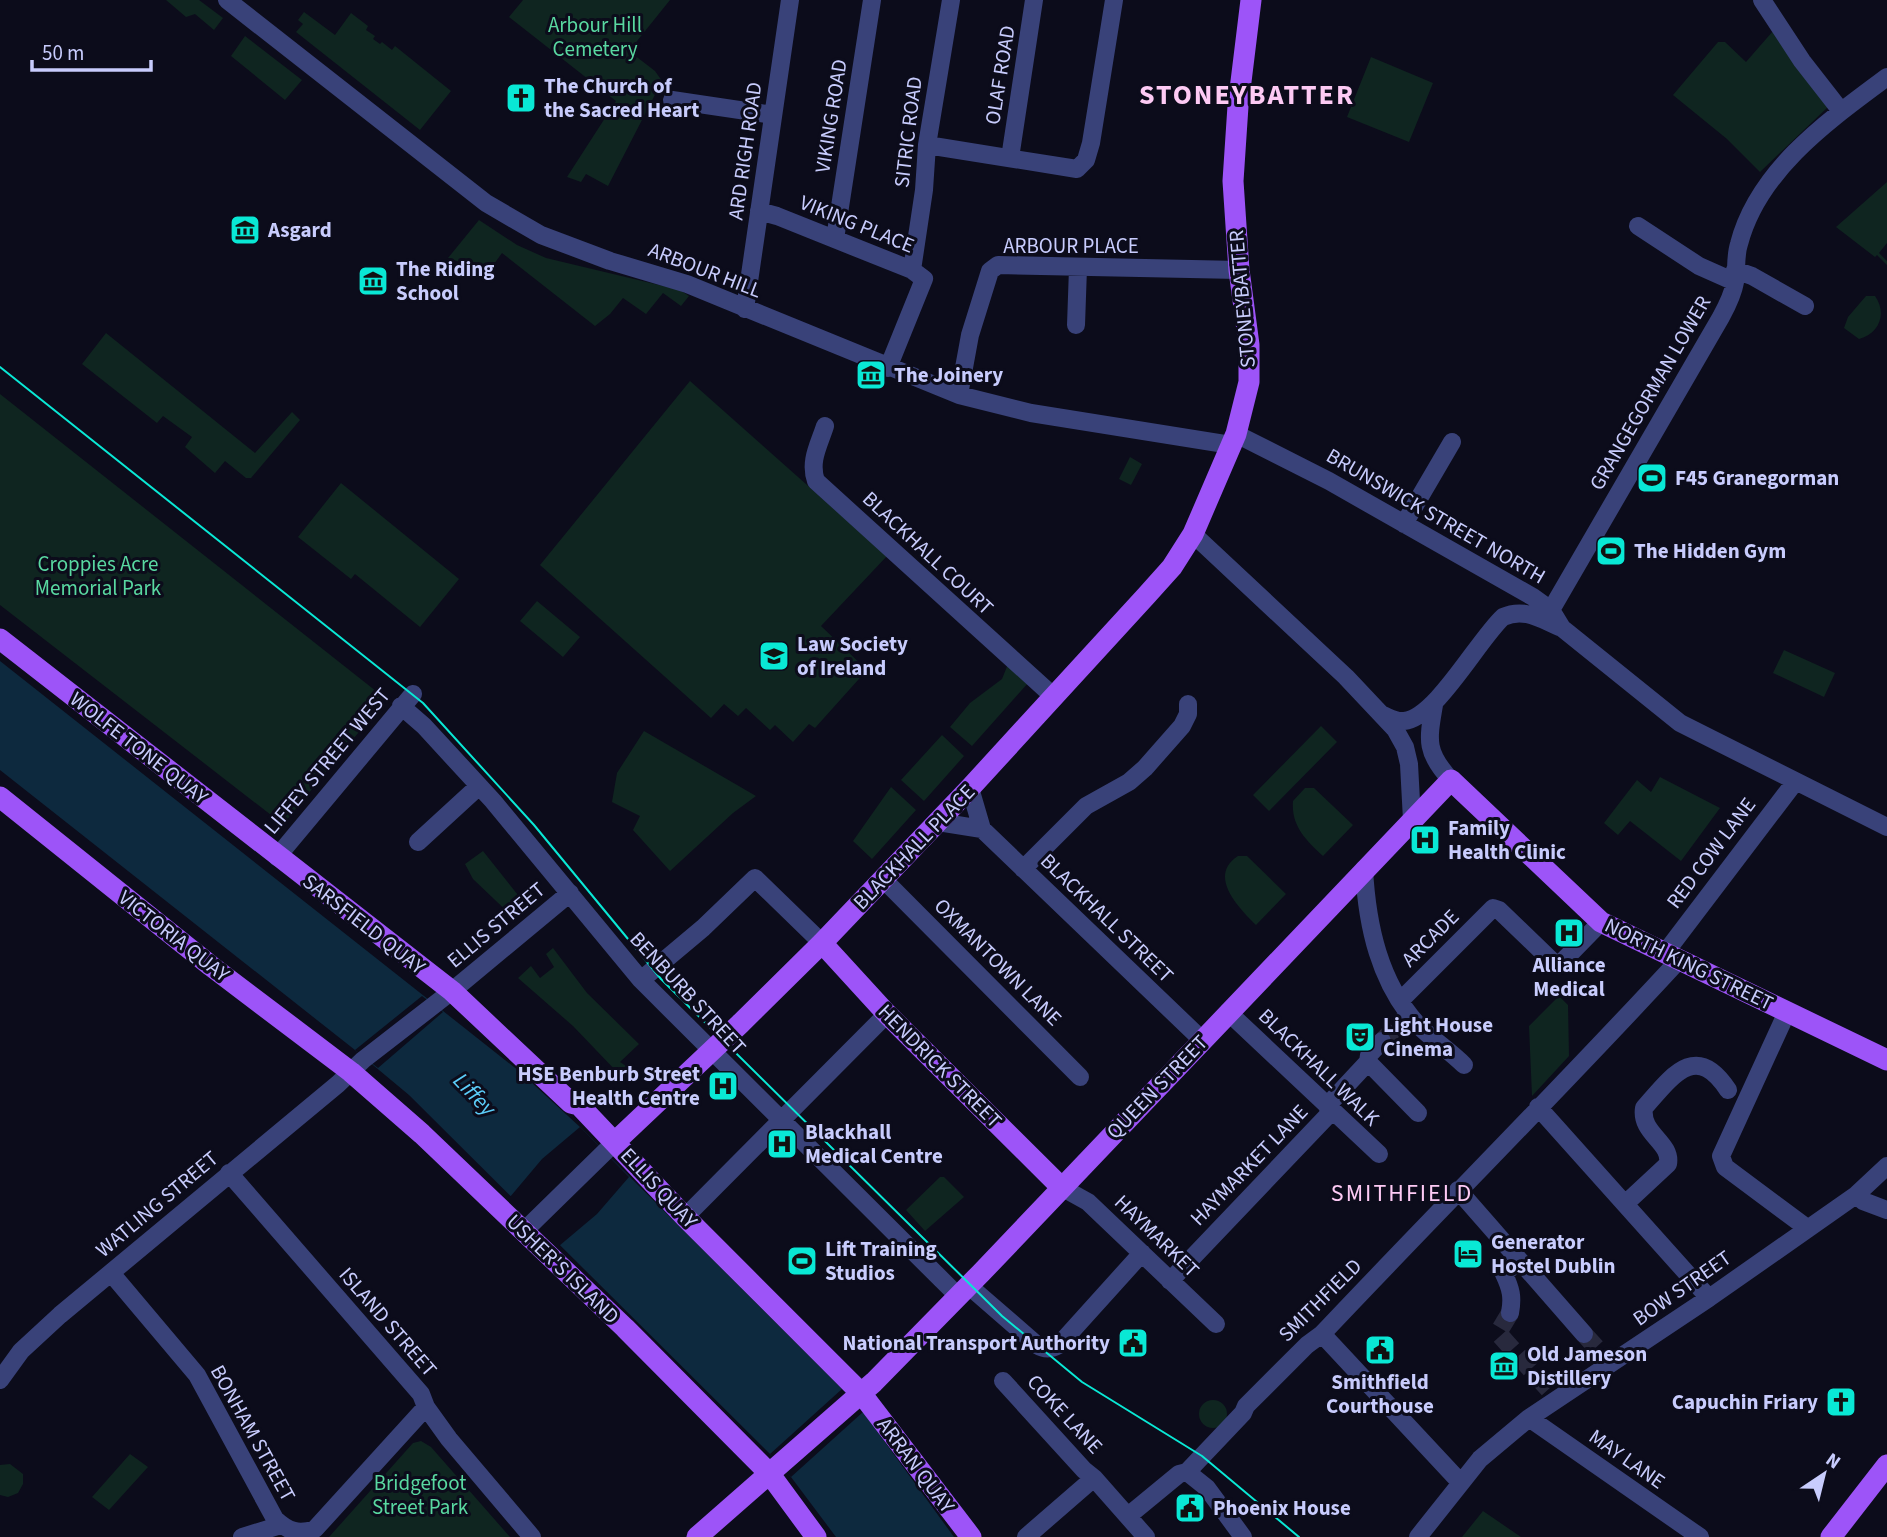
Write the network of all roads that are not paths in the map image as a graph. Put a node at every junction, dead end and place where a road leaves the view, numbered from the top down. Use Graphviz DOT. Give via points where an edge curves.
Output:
graph roads {
  1 [pos="227,0"];
  2 [pos="790,0"];
  3 [pos="872,0"];
  4 [pos="951,0"];
  5 [pos="1034,0"];
  6 [pos="1114,0"];
  7 [pos="1251,0"];
  8 [pos="1762,0"];
  9 [pos="1887,77"];
  10 [pos="672,100"];
  11 [pos="1841,111"];
  12 [pos="773,115"];
  13 [pos="927,145"];
  14 [pos="1010,158"];
  15 [pos="759,211"];
  16 [pos="1638,226"];
  17 [pos="835,239"];
  18 [pos="1078,268"];
  19 [pos="912,270"];
  20 [pos="1238,270"];
  21 [pos="1735,276"];
  22 [pos="1805,306"];
  23 [pos="745,309"];
  24 [pos="1076,325"];
  25 [pos="888,368"];
  26 [pos="959,395"];
  27 [pos="825,426"];
  28 [pos="1233,440"];
  29 [pos="1452,442"];
  30 [pos="1404,524"];
  31 [pos="1193,534"];
  32 [pos="1551,610"];
  33 [pos="1562,628"];
  34 [pos="0,639"];
  35 [pos="1053,696"];
  36 [pos="407,700"];
  37 [pos="1188,704"];
  38 [pos="1433,705"];
  39 [pos="1383,715"];
  40 [pos="1451,780"];
  41 [pos="1795,782"];
  42 [pos="479,786"];
  43 [pos="970,789"];
  44 [pos="0,797"];
  45 [pos="1412,820"];
  46 [pos="938,822"];
  47 [pos="1887,827"];
  48 [pos="982,830"];
  49 [pos="418,842"];
  50 [pos="277,857"];
  51 [pos="1023,869"];
  52 [pos="1364,869"];
  53 [pos="883,879"];
  54 [pos="570,893"];
  55 [pos="1601,922"];
  56 [pos="822,943"];
  57 [pos="1672,956"];
  58 [pos="641,980"];
  59 [pos="444,997"];
  60 [pos="1404,1011"];
  61 [pos="1228,1012"];
  62 [pos="1787,1012"];
  63 [pos="887,1014"];
  64 [pos="1202,1040"];
  65 [pos="1382,1041"];
  66 [pos="711,1052"];
  67 [pos="1369,1059"];
  68 [pos="1887,1060"];
  69 [pos="1464,1065"];
  70 [pos="357,1066"];
  71 [pos="1080,1077"];
  72 [pos="1728,1090"];
  73 [pos="1538,1107"];
  74 [pos="1329,1108"];
  75 [pos="1418,1113"];
  76 [pos="785,1114"];
  77 [pos="610,1147"];
  78 [pos="1379,1154"];
  79 [pos="1887,1166"];
  80 [pos="229,1173"];
  81 [pos="1061,1187"];
  82 [pos="1458,1190"];
  83 [pos="1856,1195"];
  84 [pos="1625,1204"];
  85 [pos="1887,1210"];
  86 [pos="685,1217"];
  87 [pos="529,1226"];
  88 [pos="1807,1228"];
  89 [pos="1142,1253"];
  90 [pos="1519,1260"];
  91 [pos="111,1273"];
  92 [pos="1170,1281"];
  93 [pos="963,1291"];
  94 [pos="1709,1298"];
  95 [pos="1510,1313"];
  96 [pos="1216,1324"];
  97 [pos="1322,1334"];
  98 [pos="1584,1334"];
  99 [pos="0,1380"];
  100 [pos="1003,1381"];
  101 [pos="858,1396"];
  102 [pos="426,1407"];
  103 [pos="1529,1418"];
  104 [pos="1887,1465"];
  105 [pos="774,1469"];
  106 [pos="1187,1472"];
  107 [pos="1094,1478"];
  108 [pos="1460,1482"];
  109 [pos="1128,1516"];
  110 [pos="281,1525"];
  111 [pos="1833,1536"];
  112 [pos="242,1537"];
  113 [pos="532,1537"];
  114 [pos="697,1537"];
  115 [pos="816,1537"];
  116 [pos="971,1537"];
  117 [pos="1026,1537"];
  118 [pos="1146,1537"];
  119 [pos="1243,1537"];
  120 [pos="1418,1537"];
  121 [pos="1700,1537"];
  1 -- 23 [label="street, ARBOUR HILL" via="511,219 581,250 678,280"];
  2 -- 12 [label="street, ARD RIGH ROAD"];
  3 -- 17 [label="street, VIKING ROAD"];
  4 -- 13 [label="street, SITRIC ROAD"];
  5 -- 14 [label="street, OLAF ROAD"];
  6 -- 14 [label="street" via="1091,142 1083,165 1077,169"];
  7 -- 20 [label="main road, STONEYBATTER" via="1233,181"];
  8 -- 11 [label="street"];
  9 -- 11 [label="street, GRANGEGORMAN LOWER"];
  10 -- 12 [label="street"];
  11 -- 21 [label="street, GRANGEGORMAN LOWER" via="1786,161 1766,186 1739,244"];
  12 -- 15 [label="street, ARD RIGH ROAD"];
  13 -- 14 [label="street"];
  13 -- 19 [label="street, SITRIC ROAD"];
  15 -- 17 [label="street, VIKING PLACE"];
  15 -- 23 [label="street, ARD RIGH ROAD"];
  16 -- 21 [label="street" via="1699,266"];
  17 -- 19 [label="street, VIKING PLACE"];
  18 -- 20 [label="street, ARBOUR PLACE"];
  18 -- 24 [label="street"];
  18 -- 26 [label="street, ARBOUR PLACE" via="992,268 970,335"];
  19 -- 25 [label="street, VIKING PLACE" via="923,279 922,287"];
  20 -- 28 [label="main road, STONEYBATTER" via="1250,367"];
  21 -- 22 [label="street" via="1752,276"];
  21 -- 32 [label="street, GRANGEGORMAN LOWER" via="1721,317"];
  23 -- 25 [label="street, ARBOUR HILL"];
  25 -- 26 [label="street, ARBOUR HILL"];
  26 -- 28 [label="street, ARBOUR HILL" via="1003,408"];
  27 -- 35 [label="street, BLACKHALL COURT" via="814,459 816,481"];
  28 -- 30 [label="street, BRUNSWICK STREET NORTH" via="1308,470"];
  28 -- 31 [label="main road, STONEYBATTER"];
  29 -- 30 [label="street"];
  30 -- 32 [label="street, BRUNSWICK STREET NORTH"];
  31 -- 35 [label="main road, BLACKHALL PLACE" via="1171,566"];
  31 -- 39 [label="street"];
  32 -- 33 [label="street, BRUNSWICK STREET NORTH"];
  33 -- 38 [label="street" via="1527,613 1503,617"];
  33 -- 41 [label="street, BRUNSWICK STREET NORTH" via="1680,723"];
  34 -- 50 [label="main road, WOLFE TONE QUAY"];
  35 -- 43 [label="main road, BLACKHALL PLACE"];
  36 -- 42 [label="street, BENBURB STREET" via="424,726"];
  36 -- 50 [label="street, LIFFEY STREET WEST"];
  37 -- 51 [label="street" via="1182,726 1145,768 1086,806"];
  38 -- 39 [label="street" via="1407,721"];
  38 -- 40 [label="street" via="1428,742"];
  39 -- 45 [label="street" via="1405,747"];
  40 -- 45 [label="main road, QUEEN STREET"];
  40 -- 55 [label="main road, NORTH KING STREET"];
  41 -- 47 [label="street, BRUNSWICK STREET NORTH"];
  41 -- 57 [label="street, RED COW LANE"];
  42 -- 49 [label="street"];
  42 -- 54 [label="street, BENBURB STREET"];
  43 -- 46 [label="main road, BLACKHALL PLACE"];
  43 -- 48 [label="street"];
  44 -- 70 [label="main road, VICTORIA QUAY" via="211,966"];
  45 -- 52 [label="main road, QUEEN STREET"];
  46 -- 48 [label="street"];
  46 -- 53 [label="main road, BLACKHALL PLACE"];
  48 -- 51 [label="street, BLACKHALL STREET"];
  50 -- 59 [label="main road, SARSFIELD QUAY"];
  51 -- 64 [label="street, BLACKHALL STREET"];
  52 -- 60 [label="street" via="1373,938"];
  52 -- 61 [label="main road, QUEEN STREET"];
  53 -- 56 [label="main road, BLACKHALL PLACE"];
  53 -- 71 [label="street, OXMANTOWN LANE"];
  54 -- 58 [label="street, BENBURB STREET"];
  54 -- 59 [label="street, ELLIS STREET"];
  55 -- 57 [label="main road, NORTH KING STREET"];
  55 -- 60 [label="street, ARCADE" via="1555,964 1493,908"];
  56 -- 58 [label="street" via="755,878"];
  56 -- 63 [label="main road, HENDRICK STREET"];
  56 -- 66 [label="main road, BLACKHALL PLACE"];
  57 -- 62 [label="main road, NORTH KING STREET"];
  57 -- 73 [label="street, RED COW LANE" via="1608,1038"];
  58 -- 66 [label="street, BENBURB STREET"];
  59 -- 70 [label="street, ELLIS STREET"];
  59 -- 77 [label="main road, ELLIS QUAY" via="579,1105"];
  60 -- 69 [label="street"];
  61 -- 64 [label="main road, QUEEN STREET"];
  61 -- 74 [label="street, BLACKHALL WALK"];
  62 -- 68 [label="main road, NORTH KING STREET"];
  62 -- 88 [label="street" via="1721,1162"];
  63 -- 76 [label="street"];
  63 -- 81 [label="main road, HENDRICK STREET"];
  64 -- 81 [label="main road, QUEEN STREET"];
  65 -- 67 [label="street"];
  66 -- 76 [label="street, BENBURB STREET"];
  66 -- 77 [label="main road, BLACKHALL PLACE"];
  67 -- 74 [label="street, HAYMARKET LANE"];
  67 -- 75 [label="street"];
  70 -- 80 [label="street, WATLING STREET"];
  70 -- 87 [label="main road, USHER'S ISLAND" via="422,1134"];
  72 -- 84 [label="street" via="1712,1070 1695,1065 1684,1068 1644,1108 1645,1124 1666,1150 1668,1164"];
  73 -- 82 [label="street, SMITHFIELD"];
  73 -- 84 [label="street"];
  74 -- 78 [label="street, BLACKHALL WALK"];
  74 -- 92 [label="street, HAYMARKET LANE"];
  76 -- 86 [label="street"];
  76 -- 93 [label="street, BENBURB STREET"];
  77 -- 86 [label="main road, ELLIS QUAY"];
  77 -- 87 [label="street"];
  79 -- 83 [label="street, BOW STREET"];
  80 -- 91 [label="street, WATLING STREET"];
  80 -- 102 [label="street, ISLAND STREET" via="421,1394"];
  81 -- 89 [label="street, HAYMARKET" via="1088,1202"];
  81 -- 93 [label="main road, QUEEN STREET"];
  82 -- 90 [label="street"];
  82 -- 97 [label="street, SMITHFIELD"];
  83 -- 85 [label="street"];
  83 -- 88 [label="street, BOW STREET"];
  84 -- 94 [label="street"];
  86 -- 101 [label="main road, ELLIS QUAY"];
  87 -- 105 [label="main road, USHER'S ISLAND"];
  88 -- 94 [label="street, BOW STREET"];
  89 -- 92 [label="street, HAYMARKET"];
  89 -- 93 [label="street, BENBURB STREET" via="1053,1348 1037,1345"];
  90 -- 95 [label="street" via="1504,1274 1511,1288"];
  90 -- 98 [label="street"];
  91 -- 99 [label="street, WATLING STREET" via="29,1343"];
  91 -- 110 [label="street, BONHAM STREET" via="197,1375"];
  92 -- 96 [label="street, HAYMARKET"];
  93 -- 101 [label="main road, QUEEN STREET"];
  94 -- 103 [label="street, BOW STREET" via="1607,1360"];
  97 -- 106 [label="street, SMITHFIELD" via="1246,1406"];
  97 -- 108 [label="street"];
  100 -- 107 [label="street, COKE LANE"];
  101 -- 105 [label="main road, QUEEN STREET"];
  101 -- 116 [label="main road, ARRAN QUAY"];
  102 -- 110 [label="street, BONHAM STREET" via="315,1529 303,1533"];
  102 -- 113 [label="street, ISLAND STREET"];
  103 -- 108 [label="street, BOW STREET" via="1480,1458"];
  103 -- 121 [label="street, MAY LANE"];
  104 -- 111 [label="main road"];
  105 -- 114 [label="main road, QUEEN STREET"];
  105 -- 115 [label="main road, USHER'S ISLAND"];
  106 -- 109 [label="street, SMITHFIELD"];
  106 -- 119 [label="street" via="1207,1488"];
  107 -- 109 [label="street, COKE LANE"];
  107 -- 117 [label="street"];
  108 -- 120 [label="street, BOW STREET"];
  109 -- 118 [label="street, COKE LANE"];
  110 -- 112 [label="street"];
}
